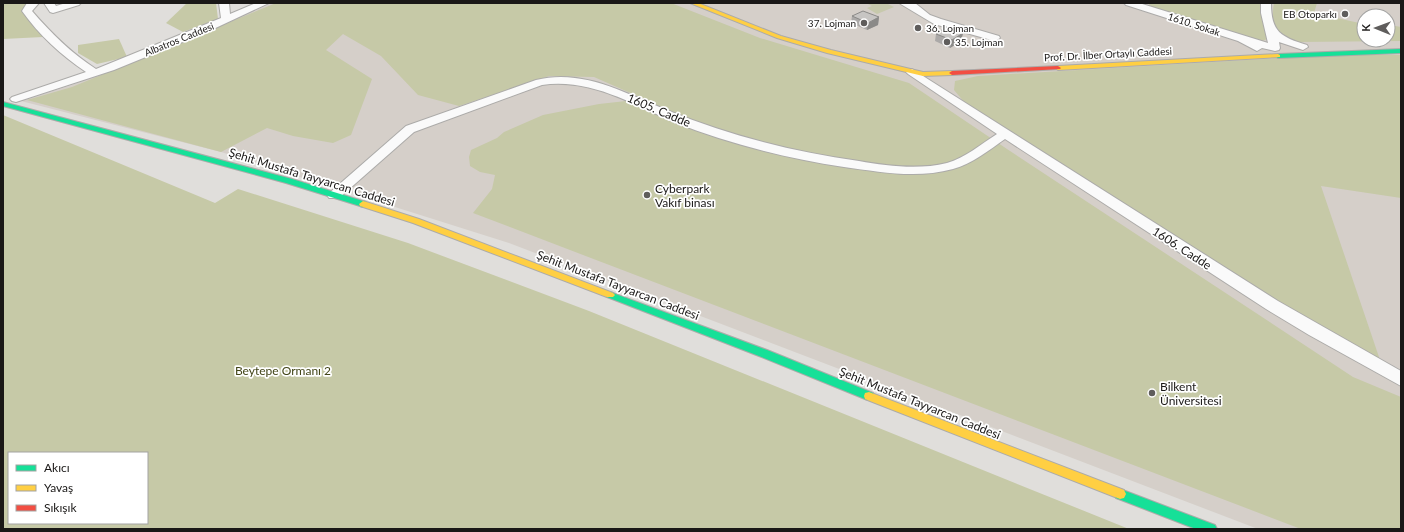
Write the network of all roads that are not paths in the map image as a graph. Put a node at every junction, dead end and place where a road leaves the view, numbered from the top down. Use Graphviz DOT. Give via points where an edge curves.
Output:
graph roads {
  1 [pos="34,3"];
  2 [pos="49,3"];
  3 [pos="76,3"];
  4 [pos="224,3"];
  5 [pos="264,3"];
  6 [pos="693,3"];
  7 [pos="710,3"];
  8 [pos="904,3"];
  9 [pos="909,3"];
  10 [pos="1133,3"];
  11 [pos="1266,3"];
  12 [pos="226,19"];
  13 [pos="995,38"];
  14 [pos="1401,46"];
  15 [pos="1271,47"];
  16 [pos="1303,47"];
  17 [pos="1401,51"];
  18 [pos="881,54"];
  19 [pos="931,63"];
  20 [pos="951,63"];
  21 [pos="915,67"];
  22 [pos="93,72"];
  23 [pos="938,74"];
  24 [pos="16,99"];
  25 [pos="3,104"];
  26 [pos="968,110"];
  27 [pos="1005,134"];
  28 [pos="334,195"];
  29 [pos="1401,379"];
  30 [pos="1211,529"];
  1 -- 22 [label="street" via="27,11 32,18 65,53"];
  2 -- 3 [label="street" via="53,10"];
  4 -- 12 [label="street"];
  5 -- 12 [label="street, Albatros Caddesi"];
  6 -- 21 [label="street, Prof. Dr. İlber Ortaylı Caddesi" via="779,37 829,52"];
  7 -- 18 [label="street" via="814,40"];
  8 -- 9 [label="street"];
  9 -- 13 [label="street" via="933,20"];
  10 -- 15 [label="street, 1610. Sokak"];
  11 -- 15 [label="street"];
  12 -- 22 [label="street, Albatros Caddesi" via="160,48"];
  14 -- 16 [label="street, Prof. Dr. İlber Ortaylı Caddesi"];
  15 -- 16 [label="street, Prof. Dr. İlber Ortaylı Caddesi"];
  15 -- 16 [label="street, 1610. Sokak" via="1284,42"];
  15 -- 17 [label="street, Prof. Dr. İlber Ortaylı Caddesi" via="1347,52"];
  15 -- 20 [label="street, Prof. Dr. İlber Ortaylı Caddesi"];
  15 -- 23 [label="street, Prof. Dr. İlber Ortaylı Caddesi"];
  19 -- 23 [label="street"];
  21 -- 23 [label="street, Prof. Dr. İlber Ortaylı Caddesi"];
  21 -- 26 [label="street, 1606. Cadde"];
  22 -- 24 [label="street, Albatros Caddesi"];
  23 -- 26 [label="street, 1606. Cadde"];
  25 -- 28 [label="street, Şehit Mustafa Tayyarcan Caddesi"];
  26 -- 27 [label="street, 1606. Cadde"];
  27 -- 28 [label="street, 1605. Cadde" via="952,165 928,170 889,170 748,144 712,133 599,86 570,79 558,79 534,84 410,129"];
  27 -- 29 [label="street, 1606. Cadde" via="1309,328"];
  28 -- 30 [label="street, Şehit Mustafa Tayyarcan Caddesi" via="489,248"];
}
